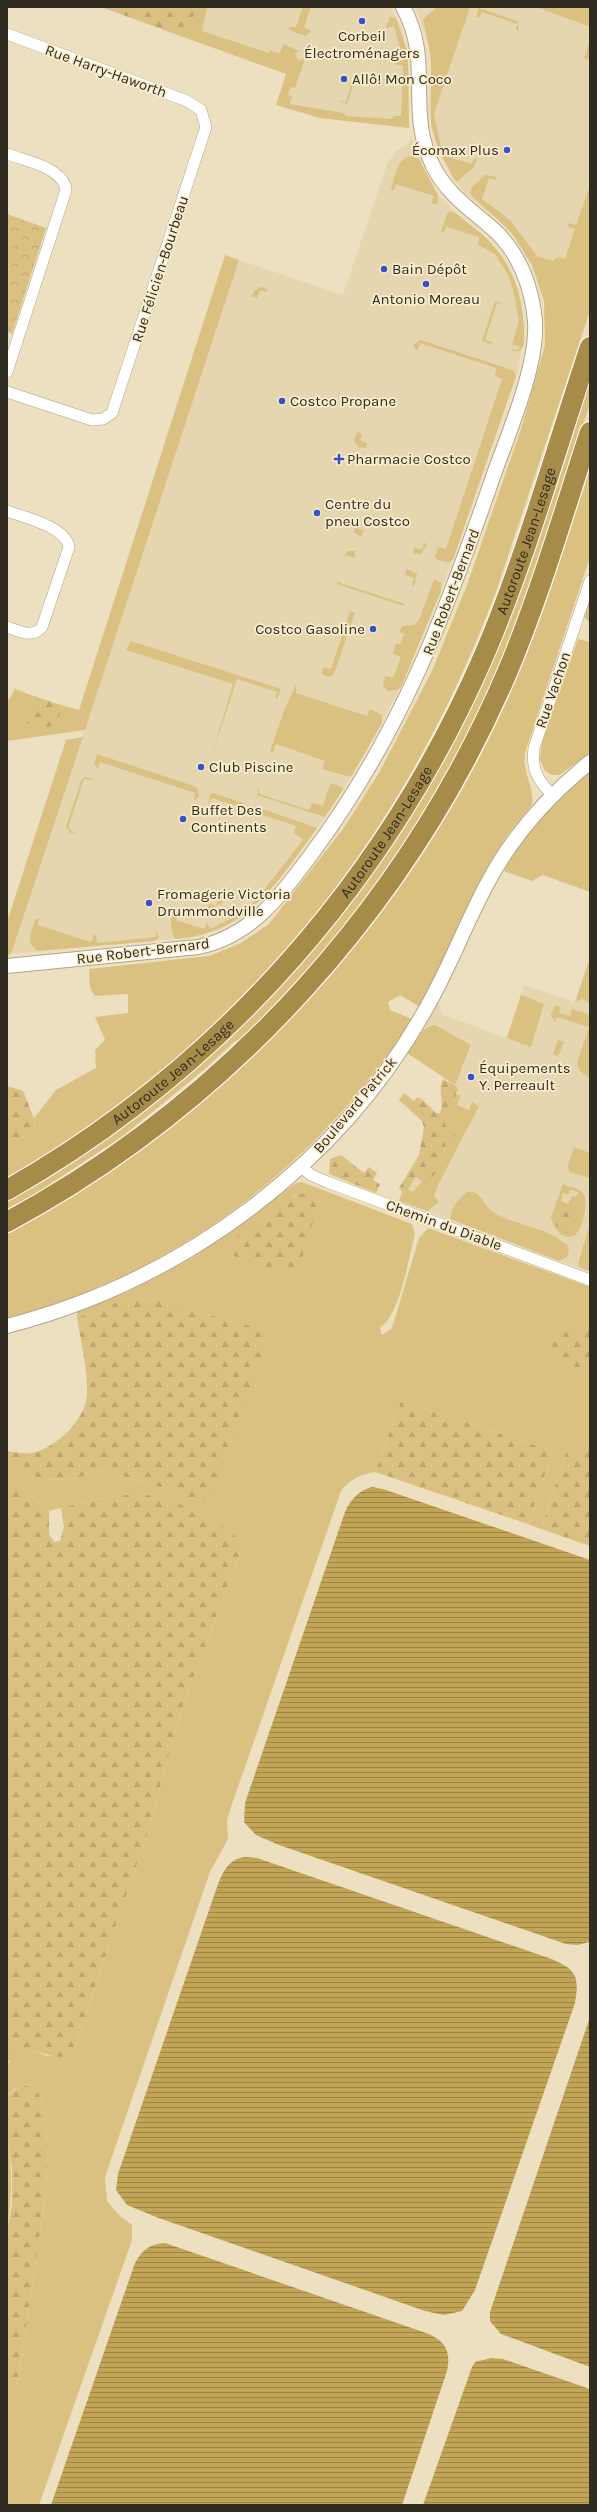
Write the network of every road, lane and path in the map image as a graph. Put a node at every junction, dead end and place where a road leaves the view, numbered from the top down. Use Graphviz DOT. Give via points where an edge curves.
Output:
graph roads {
  1 [pos="403,7"];
  2 [pos="7,34"];
  3 [pos="202,112"];
  4 [pos="7,154"];
  5 [pos="590,347"];
  6 [pos="7,372"];
  7 [pos="7,392"];
  8 [pos="590,432"];
  9 [pos="7,511"];
  10 [pos="590,581"];
  11 [pos="7,627"];
  12 [pos="590,762"];
  13 [pos="552,795"];
  14 [pos="7,966"];
  15 [pos="300,1166"];
  16 [pos="7,1190"];
  17 [pos="7,1222"];
  18 [pos="590,1280"];
  19 [pos="7,1326"];
  1 -- 14 [label="street, Rue Robert-Bernard" via="413,29 419,54 419,118 428,155 454,196 496,232 514,253 529,288 535,325 530,367 438,629 402,708 360,783 282,894 250,924 223,940 198,948"];
  2 -- 3 [label="street, Rue Harry-Haworth" via="184,100"];
  3 -- 7 [label="street, Rue Félicien-Bourbeau" via="206,129 110,415 101,420 87,419"];
  4 -- 6 [label="street" via="55,172 65,183 63,200"];
  5 -- 16 [label="highway, Autoroute Jean-Lesage" via="517,568 484,655 434,757 371,860 331,914 287,966 214,1040 111,1124"];
  8 -- 17 [label="highway, Autoroute Jean-Lesage" via="535,600 508,670 437,810 378,899 302,992 208,1082 154,1127 104,1163"];
  9 -- 11 [label="street" via="58,530 67,539 68,553 44,625 30,634"];
  10 -- 13 [label="street, Rue Vachon" via="534,748 532,760 535,773"];
  12 -- 13 [label="street, Boulevard Patrick"];
  13 -- 15 [label="street, Boulevard Patrick" via="523,828 493,873 430,1002 396,1057 340,1126"];
  15 -- 18 [label="street, Chemin du Diable" via="326,1182"];
  15 -- 19 [label="street, Boulevard Patrick" via="222,1229 163,1266 94,1298"];
}
